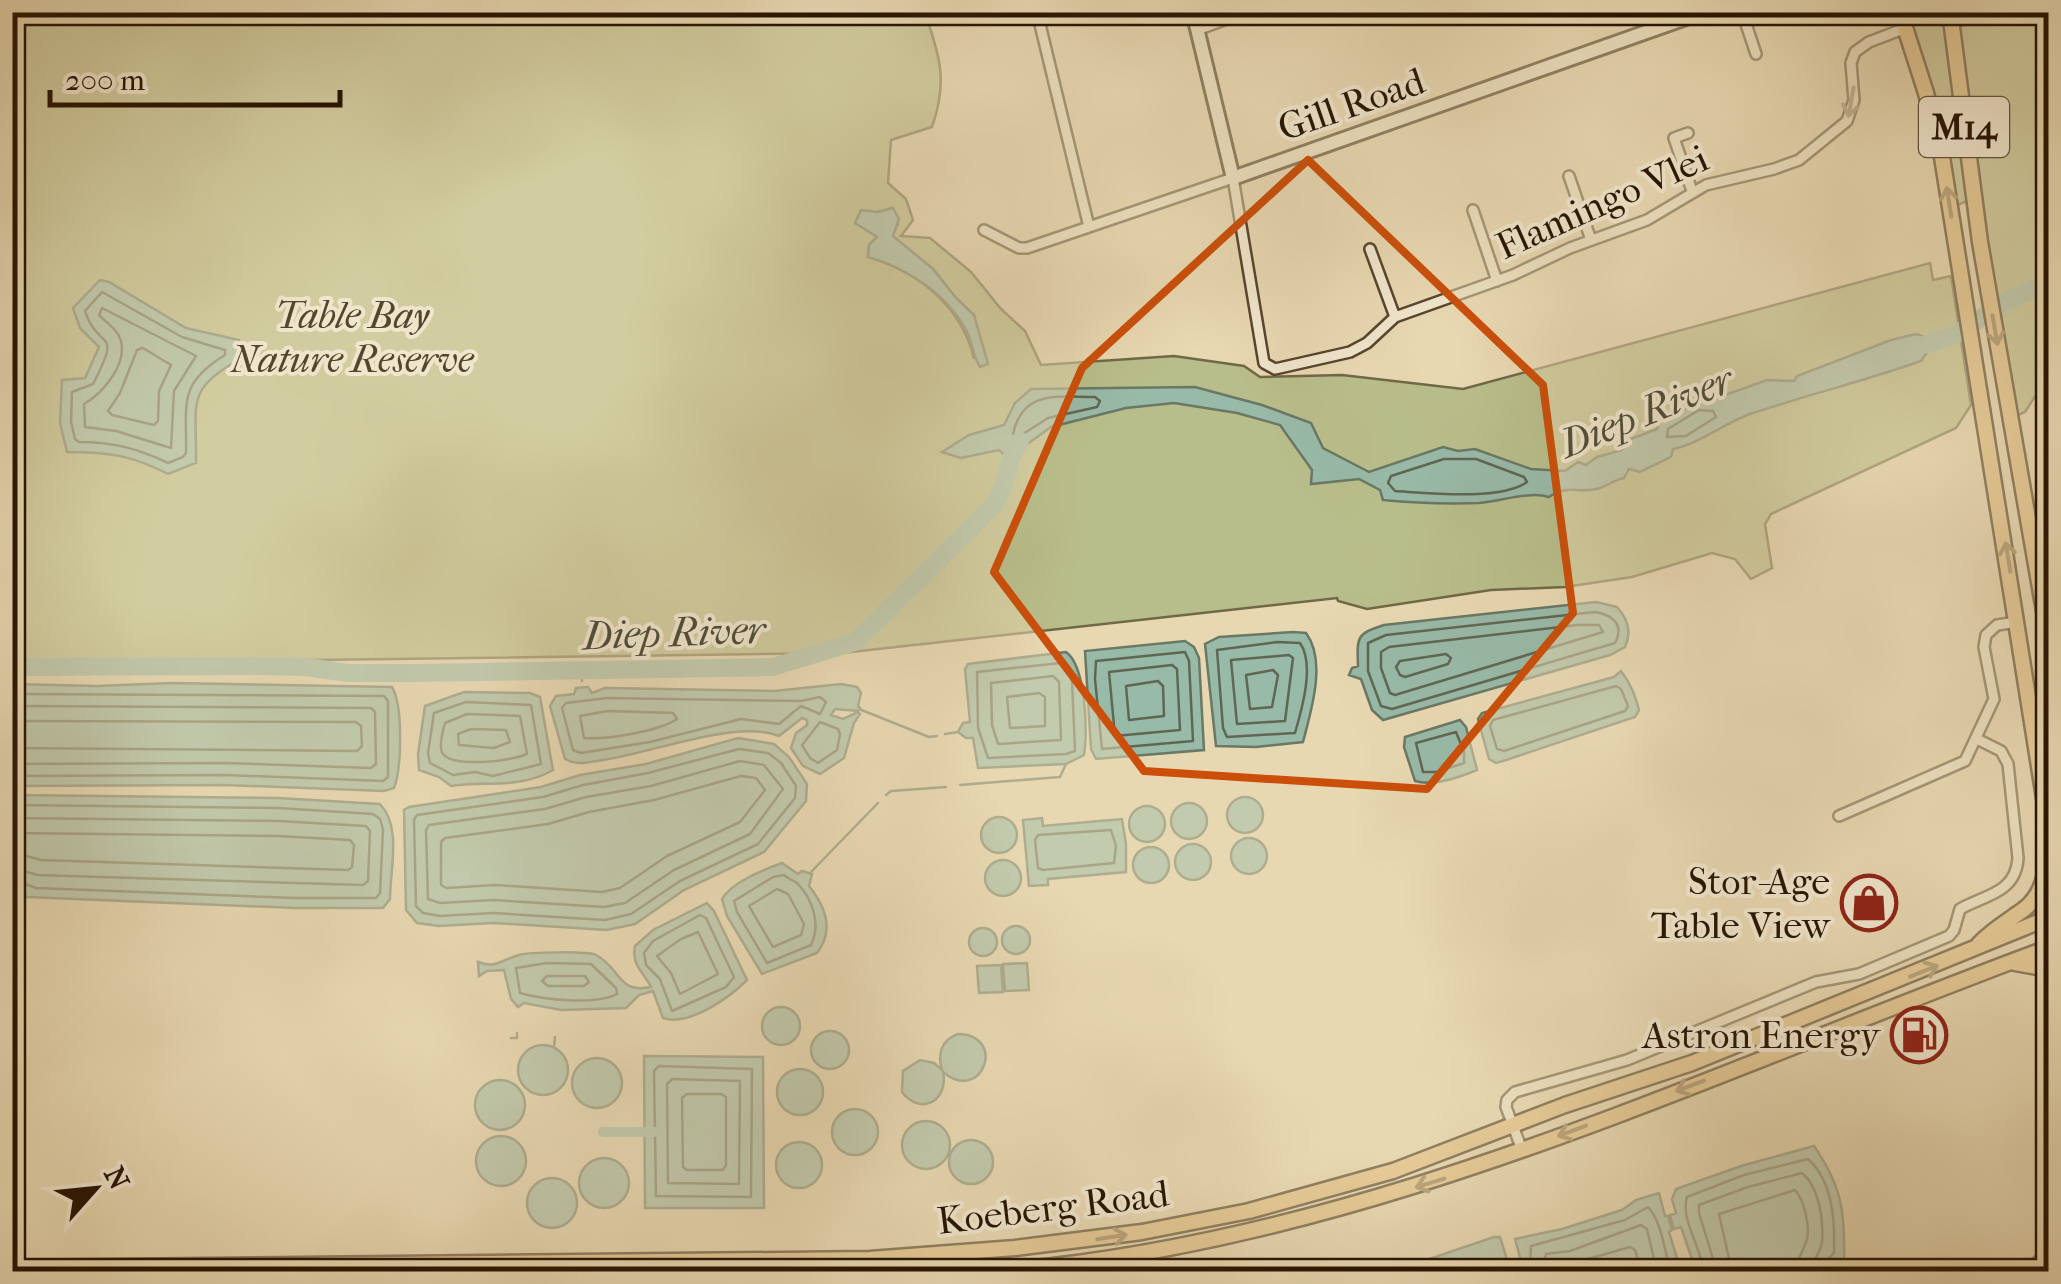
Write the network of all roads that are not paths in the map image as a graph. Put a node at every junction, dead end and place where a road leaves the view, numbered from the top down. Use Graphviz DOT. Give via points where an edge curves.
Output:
graph roads {
  1 [pos="1037,12"];
  2 [pos="1193,12"];
  3 [pos="1246,12"];
  4 [pos="1703,12"];
  5 [pos="1742,12"];
  6 [pos="1900,12"];
  7 [pos="1950,12"];
  8 [pos="1903,28"];
  9 [pos="1197,30"];
  10 [pos="1756,54"];
  11 [pos="1688,133"];
  12 [pos="1569,176"];
  13 [pos="1233,178"];
  14 [pos="1692,191"];
  15 [pos="1473,210"];
  16 [pos="1089,228"];
  17 [pos="984,230"];
  18 [pos="1592,240"];
  19 [pos="1370,248"];
  20 [pos="1497,281"];
  21 [pos="1395,316"];
  22 [pos="2018,622"];
  23 [pos="2048,634"];
  24 [pos="1977,739"];
  25 [pos="1839,816"];
  26 [pos="2048,819"];
  27 [pos="2048,918"];
  28 [pos="2048,948"];
  29 [pos="1973,951"];
  30 [pos="2009,962"];
  31 [pos="2048,968"];
  32 [pos="1512,1126"];
  33 [pos="1522,1150"];
  34 [pos="2048,1253"];
  35 [pos="392,1267"];
  36 [pos="12,1268"];
  37 [pos="992,1272"];
  38 [pos="2032,1272"];
  1 -- 16 [label="street"];
  2 -- 9 [label="street"];
  3 -- 9 [label="street"];
  4 -- 13 [label="street, Gill Road"];
  5 -- 10 [label="street"];
  6 -- 8 [label="main road, M14"];
  7 -- 23 [label="main road, M14, one-way" via="1980,242"];
  8 -- 14 [label="street, Flamingo Vlei, one-way" via="1854,52 1854,100 1836,132 1791,164"];
  22 -- 8 [label="main road, M14, one-way" via="1936,130"];
  9 -- 13 [label="street"];
  11 -- 14 [label="street" via="1674,138"];
  12 -- 18 [label="street"];
  13 -- 16 [label="street, Gill Road"];
  13 -- 21 [label="street, Flamingo Vlei" via="1269,368 1350,352"];
  14 -- 18 [label="street, Flamingo Vlei" via="1647,220"];
  15 -- 20 [label="street"];
  16 -- 17 [label="street, Gill Road" via="1018,248"];
  18 -- 20 [label="street, Flamingo Vlei"];
  19 -- 21 [label="street"];
  20 -- 21 [label="street, Flamingo Vlei"];
  22 -- 24 [label="street" via="1986,635 1994,700"];
  22 -- 26 [label="main road, M14"];
  24 -- 25 [label="street" via="1959,766"];
  24 -- 32 [label="street" via="2006,756 2018,865 2003,889 1963,907 1949,936 1627,1060 1515,1092 1506,1103"];
  26 -- 29 [label="main road" via="2040,891"];
  27 -- 29 [label="main road, Koeberg Road"];
  28 -- 30 [label="main road, Koeberg Road"];
  32 -- 29 [label="main road, Koeberg Road, one-way"];
  30 -- 31 [label="main road"];
  30 -- 33 [label="main road, Koeberg Road, one-way"];
  32 -- 33 [label="street"];
  35 -- 32 [label="main road, Koeberg Road, one-way" via="850,1259 1079,1242 1249,1212 1342,1187"];
  33 -- 37 [label="main road, Koeberg Road, one-way" via="1440,1180 1248,1232"];
  34 -- 38 [label="street"];
  35 -- 36 [label="main road, Koeberg Road"];
}
